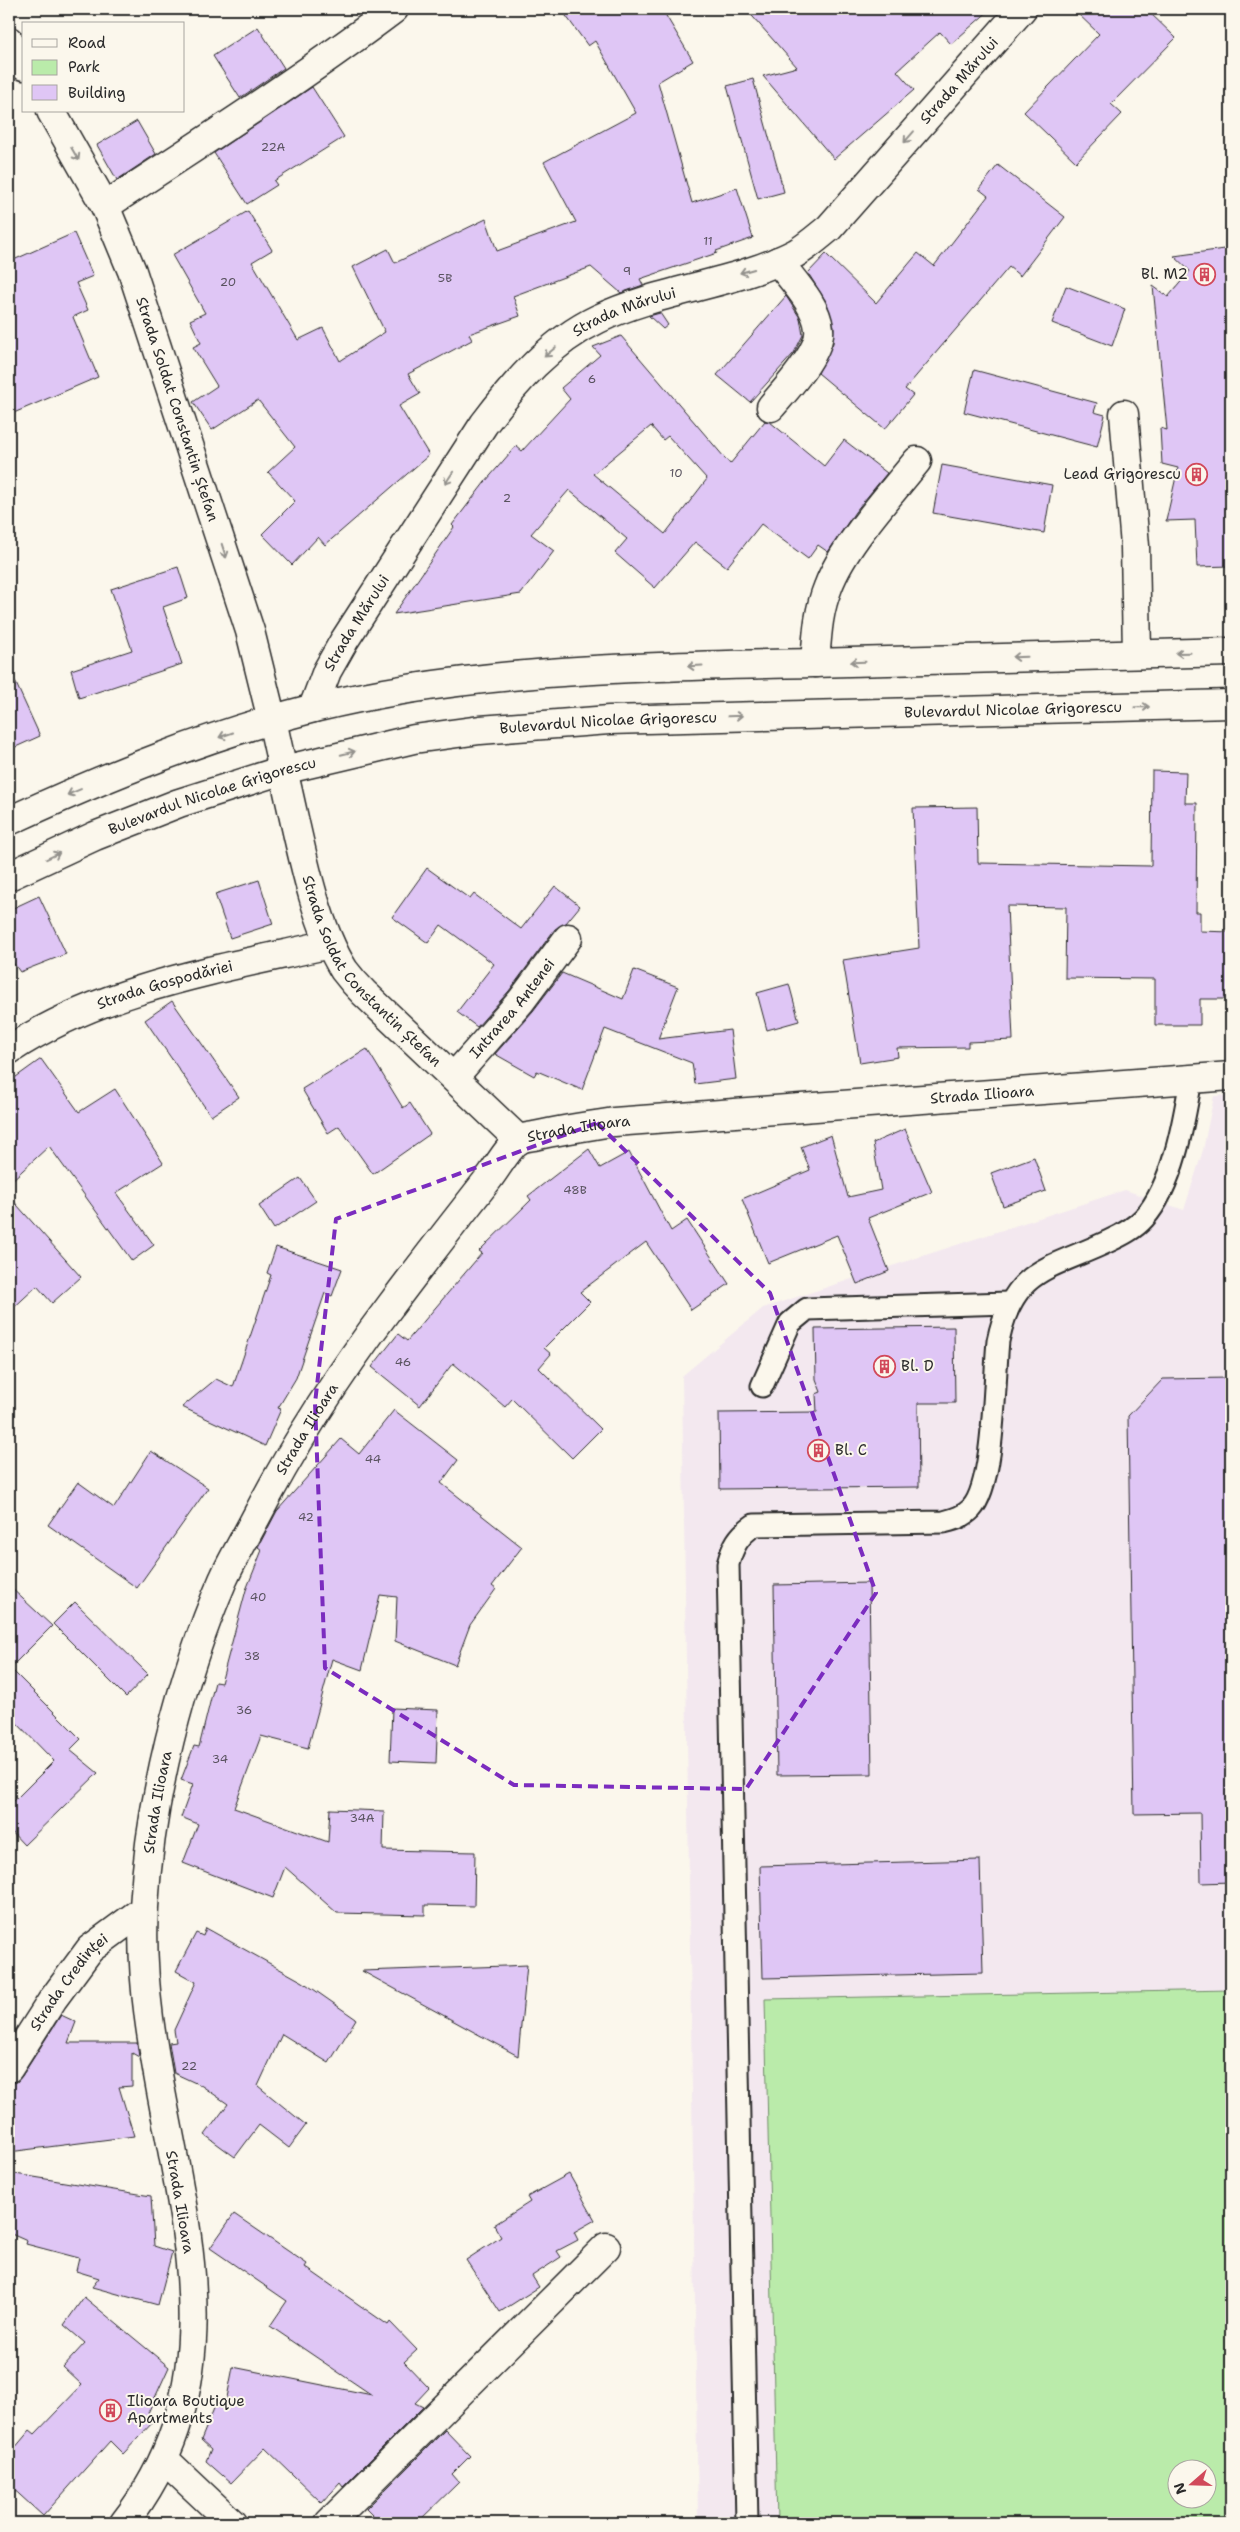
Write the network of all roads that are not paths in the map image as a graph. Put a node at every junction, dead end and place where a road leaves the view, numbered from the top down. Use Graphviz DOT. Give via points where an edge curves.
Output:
graph roads {
  1 [pos="394,9"];
  2 [pos="1022,9"];
  3 [pos="9,41"];
  4 [pos="22,63"];
  5 [pos="52,112"];
  6 [pos="106,206"];
  7 [pos="778,261"];
  8 [pos="771,406"];
  9 [pos="1124,414"];
  10 [pos="918,461"];
  11 [pos="1231,652"];
  12 [pos="1137,654"];
  13 [pos="815,663"];
  14 [pos="1231,704"];
  15 [pos="313,708"];
  16 [pos="272,720"];
  17 [pos="284,770"];
  18 [pos="9,821"];
  19 [pos="9,876"];
  20 [pos="568,938"];
  21 [pos="330,944"];
  22 [pos="9,1050"];
  23 [pos="1231,1076"];
  24 [pos="454,1077"];
  25 [pos="1191,1079"];
  26 [pos="519,1140"];
  27 [pos="1009,1303"];
  28 [pos="762,1386"];
  29 [pos="143,1910"];
  30 [pos="9,2068"];
  31 [pos="606,2247"];
  32 [pos="165,2460"];
  33 [pos="124,2523"];
  34 [pos="232,2523"];
  35 [pos="328,2523"];
  36 [pos="747,2523"];
  1 -- 6 [label="street" via="232,123"];
  2 -- 7 [label="street, Strada Mărului, one-way" via="829,228 797,252"];
  3 -- 4 [label="street"];
  5 -- 6 [label="street, Strada Soldat Constantin Ștefan, one-way"];
  6 -- 16 [label="street, Strada Soldat Constantin Ștefan, one-way" via="132,270 247,621"];
  7 -- 8 [label="street" via="803,294 820,330 816,347"];
  7 -- 15 [label="street, Strada Mărului, one-way" via="636,304 597,320 562,341 535,364 506,394 484,424 354,625 327,671"];
  9 -- 12 [label="street" via="1135,546"];
  10 -- 13 [label="street" via="876,512 839,564 827,587 819,619"];
  11 -- 12 [label="street, one-way"];
  12 -- 13 [label="street, one-way"];
  13 -- 15 [label="street, one-way" via="602,671 472,681 409,689"];
  17 -- 14 [label="street, Bulevardul Nicolae Grigorescu, one-way" via="414,738 609,720"];
  15 -- 16 [label="street"];
  16 -- 17 [label="street, Strada Soldat Constantin Ștefan"];
  16 -- 18 [label="street, one-way" via="164,756"];
  19 -- 17 [label="street, Bulevardul Nicolae Grigorescu, one-way" via="95,836"];
  17 -- 21 [label="street, Strada Soldat Constantin Ștefan" via="316,904"];
  20 -- 24 [label="street, Intrarea Antenei" via="521,1001"];
  21 -- 22 [label="street, Strada Gospodăriei" via="168,982 103,1002 66,1017"];
  21 -- 24 [label="street, Strada Soldat Constantin Ștefan" via="345,971 364,993"];
  23 -- 25 [label="street, Strada Ilioara"];
  24 -- 26 [label="street, Strada Soldat Constantin Ștefan"];
  25 -- 26 [label="street, Strada Ilioara" via="614,1122"];
  25 -- 27 [label="lane" via="1173,1158 1154,1206 1134,1228 1122,1235 1039,1271 1023,1284"];
  26 -- 29 [label="street, Strada Ilioara" via="357,1350 276,1479 224,1579 186,1682 177,1717 151,1836"];
  27 -- 28 [label="lane" via="807,1309 790,1323"];
  27 -- 36 [label="lane" via="998,1341 985,1481 972,1508 962,1517 944,1522 754,1524 739,1535 728,1564"];
  29 -- 30 [label="street, Strada Credinței" via="90,1949"];
  29 -- 32 [label="street, Strada Ilioara" via="151,2031 193,2284 194,2335 190,2373 181,2415"];
  31 -- 35 [label="street"];
  32 -- 33 [label="street, Strada Ilioara"];
  32 -- 34 [label="street"];
}
